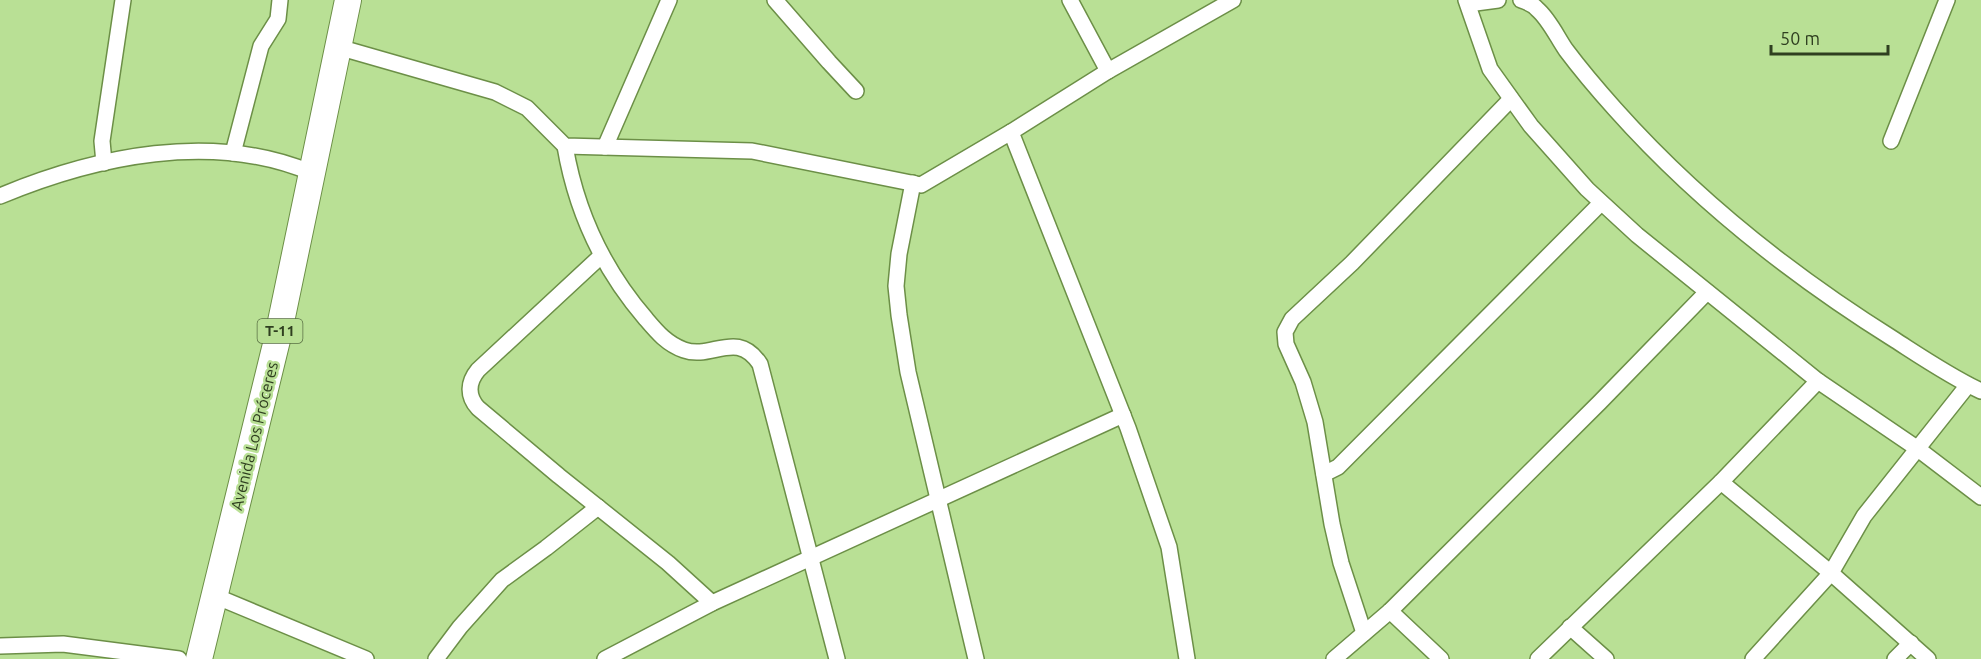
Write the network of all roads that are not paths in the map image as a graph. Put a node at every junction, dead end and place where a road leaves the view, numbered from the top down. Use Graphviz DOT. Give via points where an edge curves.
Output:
graph roads {
  1 [pos="123,0"];
  2 [pos="280,0"];
  3 [pos="348,0"];
  4 [pos="669,0"];
  5 [pos="775,0"];
  6 [pos="1071,0"];
  7 [pos="1233,0"];
  8 [pos="1498,0"];
  9 [pos="1521,0"];
  10 [pos="1947,0"];
  11 [pos="1467,2"];
  12 [pos="338,47"];
  13 [pos="1108,70"];
  14 [pos="856,91"];
  15 [pos="1511,99"];
  16 [pos="1011,132"];
  17 [pos="1891,141"];
  18 [pos="565,146"];
  19 [pos="604,147"];
  20 [pos="233,153"];
  21 [pos="104,163"];
  22 [pos="312,173"];
  23 [pos="913,183"];
  24 [pos="0,196"];
  25 [pos="1601,203"];
  26 [pos="601,255"];
  27 [pos="1707,292"];
  28 [pos="1818,381"];
  29 [pos="1975,388"];
  30 [pos="1123,415"];
  31 [pos="1918,449"];
  32 [pos="1324,474"];
  33 [pos="1721,482"];
  34 [pos="1981,497"];
  35 [pos="939,500"];
  36 [pos="598,507"];
  37 [pos="810,556"];
  38 [pos="1831,573"];
  39 [pos="215,596"];
  40 [pos="712,603"];
  41 [pos="1390,610"];
  42 [pos="1570,627"];
  43 [pos="1364,633"];
  44 [pos="1911,643"];
  45 [pos="0,646"];
  46 [pos="179,659"];
  47 [pos="199,659"];
  48 [pos="366,659"];
  49 [pos="436,659"];
  50 [pos="605,659"];
  51 [pos="837,659"];
  52 [pos="976,659"];
  53 [pos="1187,659"];
  54 [pos="1334,659"];
  55 [pos="1441,659"];
  56 [pos="1538,659"];
  57 [pos="1606,659"];
  58 [pos="1753,659"];
  59 [pos="1895,659"];
  60 [pos="1928,659"];
  1 -- 21 [label="street" via="102,141"];
  2 -- 20 [label="street" via="278,19 261,46"];
  3 -- 12 [label="highway, Avenida Los Próceres / T-11"];
  4 -- 19 [label="street"];
  5 -- 14 [label="street"];
  6 -- 13 [label="street"];
  7 -- 13 [label="street"];
  8 -- 11 [label="street"];
  9 -- 29 [label="street" via="1542,14 1615,109 1720,214 1842,306"];
  10 -- 17 [label="street"];
  11 -- 15 [label="street" via="1491,69"];
  12 -- 18 [label="street" via="495,92 527,108"];
  12 -- 22 [label="highway, Avenida Los Próceres / T-11"];
  13 -- 16 [label="street"];
  15 -- 25 [label="street" via="1551,150"];
  15 -- 32 [label="street" via="1287,325 1286,344 1310,402"];
  16 -- 23 [label="street" via="921,185"];
  16 -- 30 [label="street"];
  18 -- 19 [label="street"];
  18 -- 26 [label="street" via="581,213"];
  19 -- 23 [label="street" via="752,151"];
  20 -- 21 [label="street" via="174,153"];
  20 -- 22 [label="street" via="277,160"];
  21 -- 24 [label="street"];
  22 -- 39 [label="highway, Avenida Los Próceres / T-11" via="278,336"];
  23 -- 35 [label="street" via="896,286 908,372"];
  25 -- 27 [label="street"];
  25 -- 32 [label="street" via="1338,467"];
  26 -- 36 [label="street" via="478,370 470,391 478,408"];
  26 -- 37 [label="street" via="635,307 669,343 692,352 733,346 756,358"];
  27 -- 28 [label="street"];
  27 -- 41 [label="street"];
  28 -- 31 [label="street"];
  28 -- 33 [label="street"];
  29 -- 31 [label="street"];
  30 -- 35 [label="street"];
  30 -- 53 [label="street" via="1169,547"];
  31 -- 34 [label="street"];
  31 -- 38 [label="street" via="1864,516"];
  32 -- 43 [label="street" via="1341,563"];
  33 -- 38 [label="street"];
  33 -- 42 [label="street"];
  35 -- 37 [label="street"];
  35 -- 52 [label="street"];
  36 -- 40 [label="street"];
  36 -- 49 [label="street" via="502,580"];
  37 -- 40 [label="street"];
  37 -- 51 [label="street"];
  38 -- 44 [label="street"];
  38 -- 58 [label="street"];
  39 -- 47 [label="highway, Avenida Los Próceres / T-11"];
  39 -- 48 [label="street"];
  40 -- 50 [label="street"];
  41 -- 43 [label="street"];
  41 -- 55 [label="street"];
  42 -- 56 [label="street"];
  42 -- 57 [label="street"];
  43 -- 54 [label="street"];
  44 -- 59 [label="street"];
  44 -- 60 [label="street"];
  45 -- 46 [label="street" via="63,644"];
}
